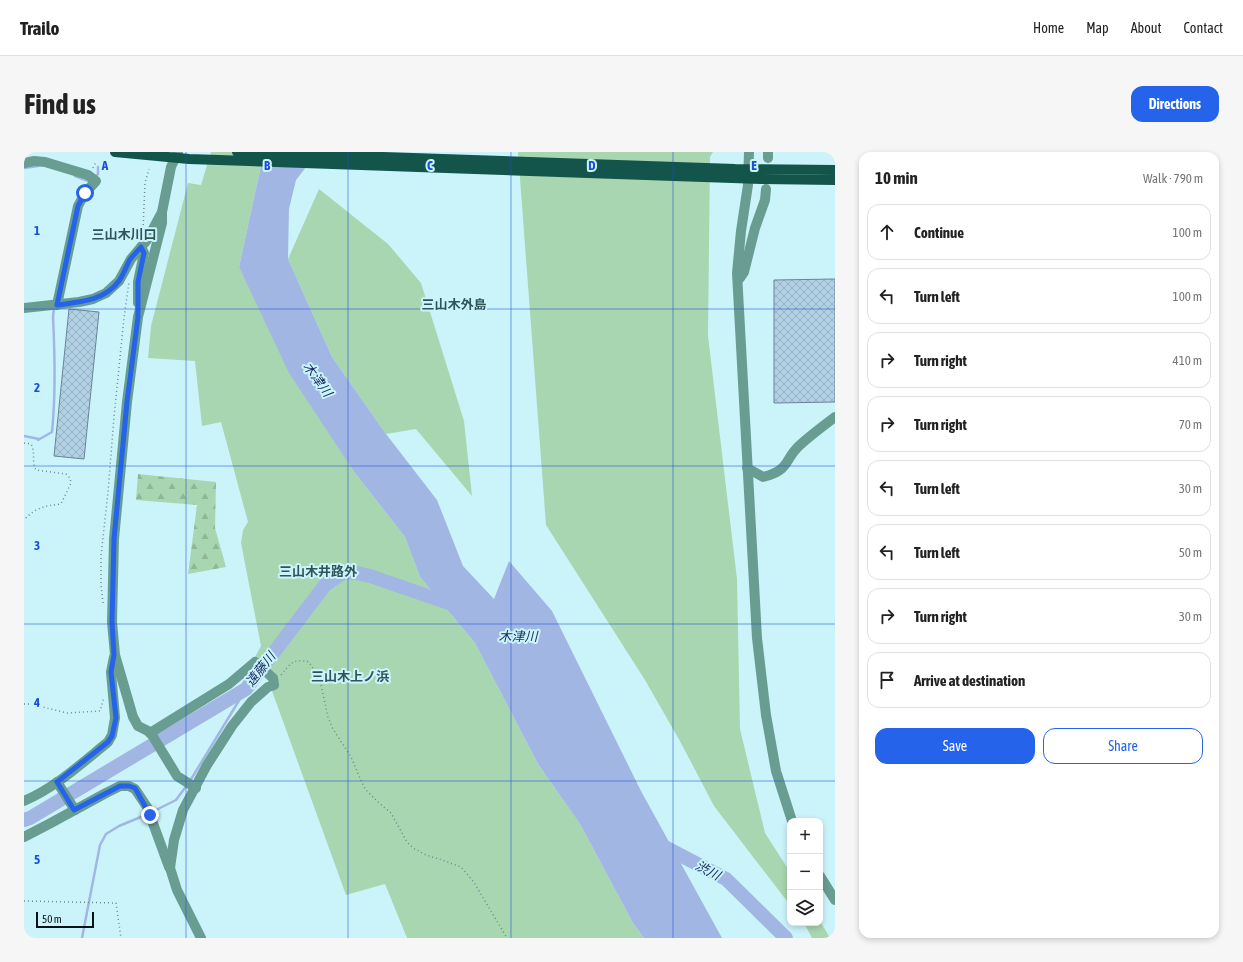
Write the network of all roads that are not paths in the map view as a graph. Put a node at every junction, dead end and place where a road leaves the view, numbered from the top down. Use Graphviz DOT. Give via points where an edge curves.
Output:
graph roads {
  1 [pos="115,152"];
  2 [pos="237,152"];
  3 [pos="749,152"];
  4 [pos="176,155"];
  5 [pos="24,163"];
  6 [pos="835,170"];
  7 [pos="735,173"];
  8 [pos="749,173"];
  9 [pos="835,180"];
  10 [pos="766,190"];
  11 [pos="162,212"];
  12 [pos="141,247"];
  13 [pos="738,284"];
  14 [pos="57,305"];
  15 [pos="24,308"];
  16 [pos="138,317"];
  17 [pos="835,417"];
  18 [pos="747,468"];
  19 [pos="114,655"];
  20 [pos="150,733"];
  21 [pos="59,784"];
  22 [pos="196,788"];
  23 [pos="24,802"];
  24 [pos="73,808"];
  25 [pos="791,818"];
  26 [pos="24,837"];
  27 [pos="170,868"];
  28 [pos="823,881"];
  29 [pos="835,900"];
  30 [pos="201,938"];
  1 -- 4 [label="main road"];
  2 -- 7 [label="main road"];
  3 -- 8 [label="street"];
  4 -- 7 [label="main road" via="189,159"];
  4 -- 11 [label="street"];
  5 -- 14 [label="street" via="45,162 88,175 96,181 78,206"];
  6 -- 8 [label="main road"];
  7 -- 8 [label="main road"];
  8 -- 9 [label="main road"];
  8 -- 13 [label="street" via="741,231"];
  10 -- 13 [label="street" via="766,200"];
  11 -- 12 [label="street"];
  11 -- 16 [label="street" via="162,223"];
  12 -- 14 [label="street" via="130,259 119,281 106,293 93,299"];
  12 -- 16 [label="street" via="144,253 138,282"];
  13 -- 18 [label="street"];
  14 -- 15 [label="street"];
  16 -- 19 [label="street" via="114,539"];
  17 -- 18 [label="street" via="799,446 779,472 763,477"];
  18 -- 25 [label="street" via="757,638 766,715 776,771"];
  19 -- 20 [label="street" via="133,717 138,726"];
  19 -- 21 [label="street" via="111,672 116,718 112,736"];
  20 -- 22 [label="street" via="177,776"];
  20 -- 22 [label="street" via="229,684 255,662 273,678 274,685 251,702 232,726 207,765"];
  21 -- 23 [label="street"];
  21 -- 24 [label="street"];
  22 -- 27 [label="street" via="183,810 174,840"];
  24 -- 26 [label="street"];
  24 -- 27 [label="street" via="120,786 135,788 148,811"];
  27 -- 30 [label="street" via="177,890"];
  28 -- 29 [label="street"];
}
